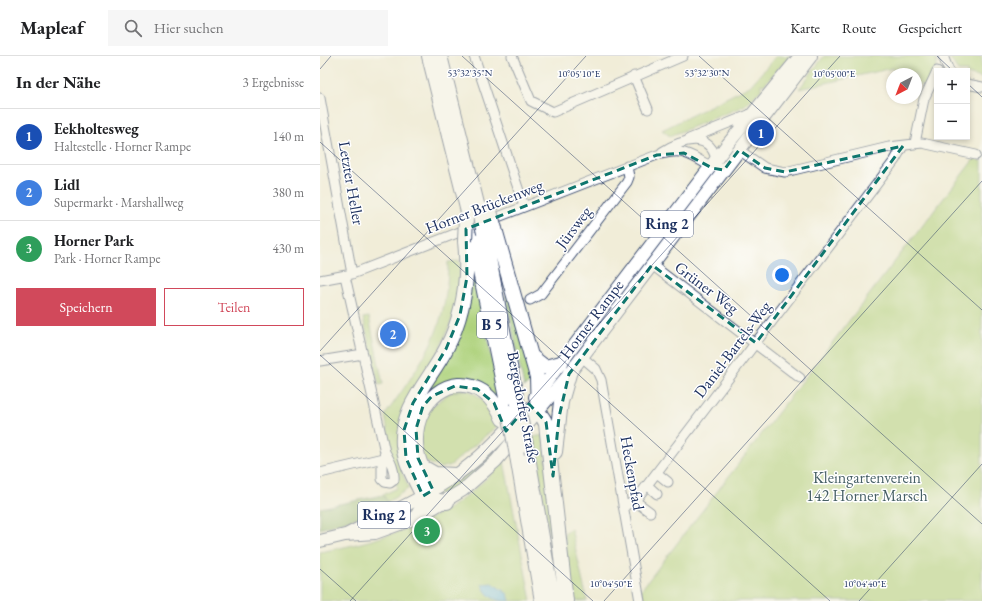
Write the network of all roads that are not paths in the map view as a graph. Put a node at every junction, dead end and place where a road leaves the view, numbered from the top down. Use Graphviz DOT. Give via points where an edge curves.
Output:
graph roads {
  1 [pos="429,56"];
  2 [pos="440,56"];
  3 [pos="474,56"];
  4 [pos="512,56"];
  5 [pos="683,56"];
  6 [pos="800,56"];
  7 [pos="811,56"];
  8 [pos="944,59"];
  9 [pos="939,68"];
  10 [pos="634,76"];
  11 [pos="934,77"];
  12 [pos="970,85"];
  13 [pos="982,87"];
  14 [pos="320,98"];
  15 [pos="648,109"];
  16 [pos="752,113"];
  17 [pos="323,131"];
  18 [pos="685,141"];
  19 [pos="915,143"];
  20 [pos="903,146"];
  21 [pos="740,150"];
  22 [pos="657,155"];
  23 [pos="976,155"];
  24 [pos="718,165"];
  25 [pos="627,166"];
  26 [pos="524,206"];
  27 [pos="474,212"];
  28 [pos="479,235"];
  29 [pos="652,265"];
  30 [pos="349,275"];
  31 [pos="320,280"];
  32 [pos="530,300"];
  33 [pos="756,343"];
  34 [pos="575,344"];
  35 [pos="363,354"];
  36 [pos="531,356"];
  37 [pos="582,357"];
  38 [pos="320,362"];
  39 [pos="565,369"];
  40 [pos="800,378"];
  41 [pos="538,392"];
  42 [pos="513,411"];
  43 [pos="538,412"];
  44 [pos="518,454"];
  45 [pos="421,466"];
  46 [pos="320,473"];
  47 [pos="657,473"];
  48 [pos="456,475"];
  49 [pos="553,476"];
  50 [pos="668,482"];
  51 [pos="647,485"];
  52 [pos="657,494"];
  53 [pos="428,495"];
  54 [pos="635,500"];
  55 [pos="447,502"];
  56 [pos="623,506"];
  57 [pos="650,512"];
  58 [pos="416,518"];
  59 [pos="345,535"];
  60 [pos="320,541"];
  61 [pos="542,601"];
  62 [pos="553,601"];
  63 [pos="566,601"];
  64 [pos="640,601"];
  1 -- 27 [label="highway, B 5"];
  2 -- 27 [label="highway, B 5" via="457,118"];
  3 -- 26 [label="street"];
  4 -- 10 [label="street" via="531,101 553,112"];
  5 -- 10 [label="street"];
  6 -- 16 [label="main road, Horner Rampe / Ring 2"];
  7 -- 21 [label="main road, Horner Rampe / Ring 2"];
  8 -- 9 [label="street"];
  10 -- 15 [label="street"];
  11 -- 19 [label="street" via="924,99"];
  12 -- 13 [label="street"];
  14 -- 17 [label="street, Letzter Heller"];
  16 -- 18 [label="street, Horner Brückenweg"];
  16 -- 24 [label="main road, Horner Rampe / Ring 2"];
  17 -- 30 [label="street, Letzter Heller"];
  18 -- 22 [label="street, Horner Brückenweg" via="674,144"];
  18 -- 24 [label="street, Horner Brückenweg" via="695,140 711,148"];
  19 -- 20 [label="street"];
  19 -- 23 [label="street"];
  20 -- 21 [label="street" via="889,147 784,172 765,168"];
  20 -- 33 [label="street, Daniel-Bartels-Weg"];
  21 -- 24 [label="main road, Horner Rampe / Ring 2"];
  22 -- 24 [label="street, Horner Brückenweg" via="684,153"];
  22 -- 25 [label="street, Horner Brückenweg"];
  24 -- 29 [label="main road, Horner Rampe / Ring 2" via="715,182"];
  24 -- 34 [label="main road, Horner Rampe / Ring 2"];
  25 -- 26 [label="street, Horner Brückenweg"];
  25 -- 32 [label="street, Jürsweg" via="627,182 541,294"];
  26 -- 30 [label="street, Horner Brückenweg"];
  27 -- 28 [label="highway, bridge"];
  27 -- 28 [label="highway, B 5, bridge"];
  28 -- 36 [label="highway"];
  28 -- 42 [label="highway, Bergedorfer Straße / B 5"];
  28 -- 53 [label="highway" via="460,315 446,349 413,403 404,430 403,446 406,458"];
  29 -- 33 [label="street, Grüner Weg"];
  29 -- 37 [label="main road, Horner Rampe / Ring 2"];
  30 -- 31 [label="street, Horner Brückenweg"];
  30 -- 35 [label="street, Letzter Heller"];
  33 -- 40 [label="street, Grüner Weg"];
  33 -- 47 [label="street, Daniel-Bartels-Weg"];
  34 -- 37 [label="main road"];
  34 -- 39 [label="main road, Horner Rampe / Ring 2"];
  35 -- 38 [label="street"];
  35 -- 46 [label="street, Letzter Heller" via="384,455"];
  36 -- 39 [label="highway" via="545,366"];
  36 -- 41 [label="highway"];
  37 -- 39 [label="main road, Horner Rampe / Ring 2"];
  37 -- 56 [label="street, Heckenpfad" via="596,368 601,380"];
  39 -- 41 [label="main road, Horner Rampe / Ring 2"];
  39 -- 43 [label="main road, Horner Rampe / Ring 2"];
  39 -- 49 [label="highway"];
  41 -- 42 [label="main road, Horner Rampe / Ring 2"];
  41 -- 43 [label="highway"];
  42 -- 43 [label="highway" via="528,409"];
  42 -- 44 [label="highway"];
  42 -- 44 [label="highway, Bergedorfer Straße / B 5, bridge"];
  42 -- 45 [label="highway" via="494,403 477,389 462,386 438,392 427,402 418,420 416,445"];
  42 -- 48 [label="main road, Horner Rampe / Ring 2" via="493,444"];
  43 -- 49 [label="highway" via="546,424"];
  43 -- 55 [label="main road, Horner Rampe / Ring 2" via="496,461 472,484"];
  44 -- 61 [label="highway, Bergedorfer Straße"];
  44 -- 62 [label="highway, Bergedorfer Straße / B 5"];
  45 -- 48 [label="highway" via="435,474"];
  45 -- 53 [label="highway"];
  47 -- 50 [label="street"];
  47 -- 51 [label="street, Daniel-Bartels-Weg"];
  48 -- 53 [label="main road, Horner Rampe / Ring 2"];
  49 -- 63 [label="highway"];
  51 -- 52 [label="street"];
  51 -- 54 [label="street, Daniel-Bartels-Weg"];
  53 -- 55 [label="highway"];
  53 -- 58 [label="highway"];
  53 -- 59 [label="main road, Horner Rampe / Ring 2"];
  54 -- 56 [label="street, Daniel-Bartels-Weg"];
  54 -- 57 [label="street"];
  55 -- 58 [label="main road, Horner Rampe / Ring 2"];
  56 -- 64 [label="street, Heckenpfad"];
  58 -- 59 [label="main road, Horner Rampe / Ring 2" via="376,533"];
  59 -- 60 [label="main road, Horner Rampe / Ring 2"];
}
